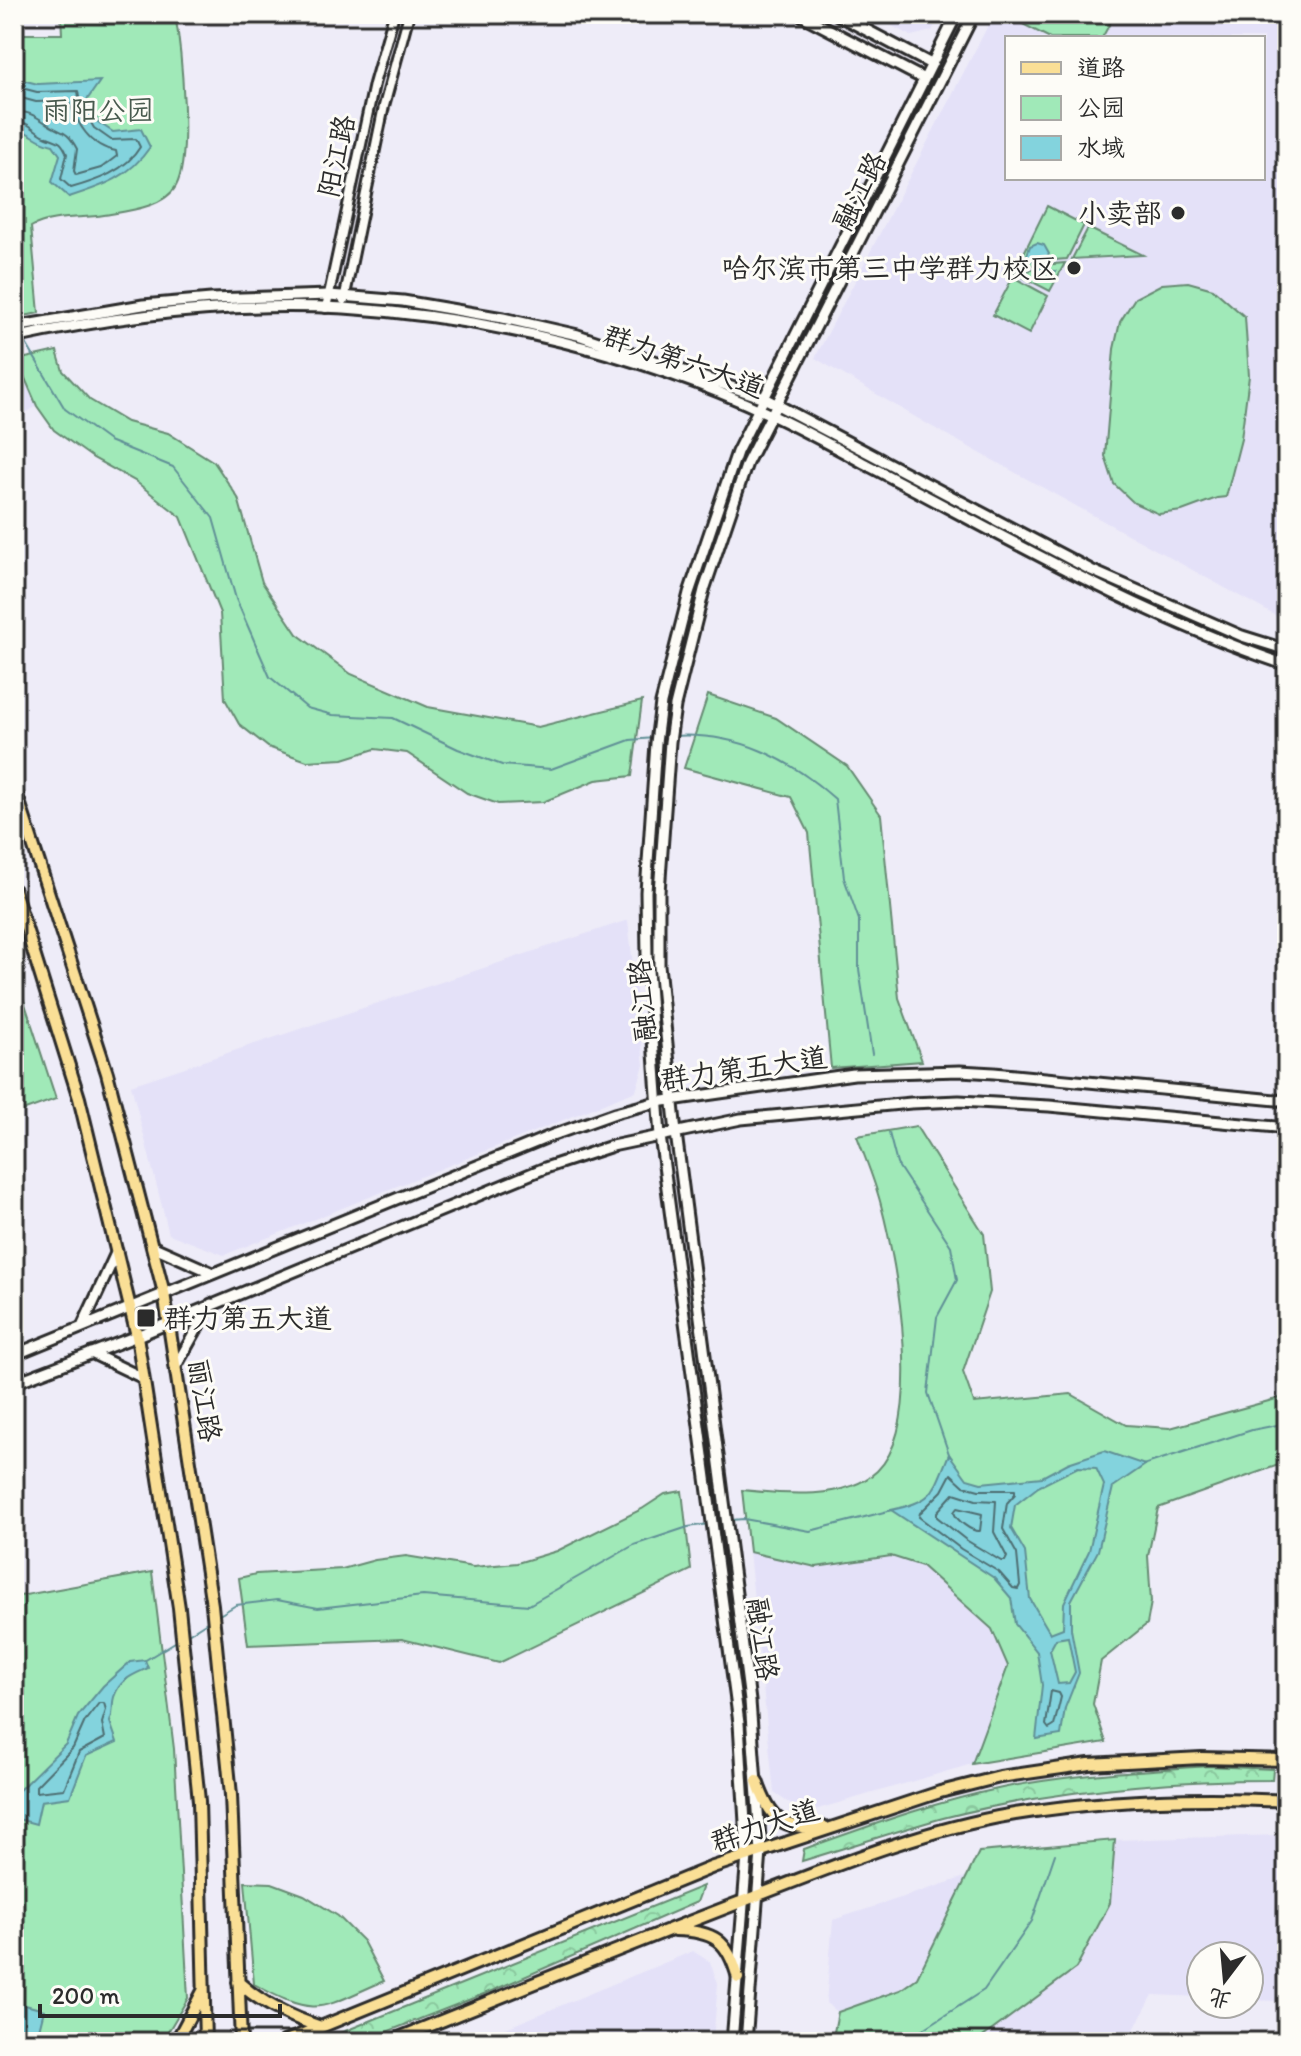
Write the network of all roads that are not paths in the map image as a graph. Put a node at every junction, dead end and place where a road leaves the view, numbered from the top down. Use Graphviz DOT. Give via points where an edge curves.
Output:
graph roads {
  1 [pos="394,14"];
  2 [pos="409,14"];
  3 [pos="799,14"];
  4 [pos="836,14"];
  5 [pos="957,14"];
  6 [pos="974,14"];
  7 [pos="931,64"];
  8 [pos="924,79"];
  9 [pos="329,295"];
  10 [pos="345,296"];
  11 [pos="326,308"];
  12 [pos="343,308"];
  13 [pos="14,327"];
  14 [pos="14,338"];
  15 [pos="764,398"];
  16 [pos="775,403"];
  17 [pos="758,409"];
  18 [pos="770,414"];
  19 [pos="1287,650"];
  20 [pos="1287,665"];
  21 [pos="14,786"];
  22 [pos="14,890"];
  23 [pos="673,1099"];
  24 [pos="1287,1101"];
  25 [pos="657,1102"];
  26 [pos="1287,1128"];
  27 [pos="676,1133"];
  28 [pos="660,1136"];
  29 [pos="152,1246"];
  30 [pos="117,1251"];
  31 [pos="213,1273"];
  32 [pos="164,1293"];
  33 [pos="211,1304"];
  34 [pos="130,1307"];
  35 [pos="168,1322"];
  36 [pos="82,1327"];
  37 [pos="137,1336"];
  38 [pos="91,1353"];
  39 [pos="14,1355"];
  40 [pos="176,1366"];
  41 [pos="143,1378"];
  42 [pos="14,1383"];
  43 [pos="1287,1760"];
  44 [pos="757,1781"];
  45 [pos="1287,1801"];
  46 [pos="837,1826"];
  47 [pos="761,1852"];
  48 [pos="747,1856"];
  49 [pos="758,1896"];
  50 [pos="743,1901"];
  51 [pos="669,1930"];
  52 [pos="738,1978"];
  53 [pos="238,1982"];
  54 [pos="204,1989"];
  55 [pos="321,2027"];
  56 [pos="176,2042"];
  57 [pos="205,2042"];
  58 [pos="241,2042"];
  59 [pos="284,2042"];
  60 [pos="389,2042"];
  61 [pos="732,2042"];
  62 [pos="746,2042"];
  1 -- 9 [label="street, 阳江路"];
  2 -- 10 [label="street, 阳江路" via="384,106"];
  3 -- 8 [label="main road"];
  4 -- 7 [label="main road"];
  5 -- 7 [label="main road, 融江路"];
  6 -- 16 [label="main road, 融江路"];
  7 -- 8 [label="main road, 融江路"];
  8 -- 15 [label="main road, 融江路"];
  9 -- 10 [label="main road, 群力第六大道"];
  9 -- 11 [label="street, 阳江路"];
  9 -- 13 [label="main road, 群力第六大道" via="166,302"];
  10 -- 12 [label="street, 阳江路"];
  10 -- 15 [label="main road, 群力第六大道" via="546,327"];
  11 -- 12 [label="main road, 群力第六大道"];
  11 -- 14 [label="main road, 群力第六大道" via="201,311"];
  12 -- 17 [label="main road, 群力第六大道" via="544,339 653,370"];
  15 -- 16 [label="main road, 群力第六大道"];
  15 -- 17 [label="main road, 融江路"];
  16 -- 18 [label="main road, 融江路"];
  16 -- 19 [label="main road, 群力第六大道" via="1091,570 1242,636"];
  17 -- 18 [label="main road, 群力第六大道"];
  17 -- 25 [label="main road, 融江路" via="706,538 661,703 646,892"];
  18 -- 20 [label="main road, 群力第六大道" via="1101,587"];
  18 -- 23 [label="main road, 融江路" via="719,539 675,706 659,951"];
  21 -- 29 [label="main road, 丽江路" via="107,1073"];
  22 -- 30 [label="main road, 丽江路" via="79,1098"];
  23 -- 24 [label="main road, 群力第五大道" via="854,1074 907,1072 994,1073"];
  23 -- 25 [label="main road, 群力第五大道"];
  23 -- 27 [label="main road, 融江路"];
  25 -- 28 [label="main road, 融江路"];
  25 -- 31 [label="main road, 群力第五大道" via="553,1135"];
  26 -- 27 [label="main road, 群力第五大道" via="959,1101 741,1119"];
  27 -- 28 [label="main road, 群力第五大道"];
  27 -- 44 [label="main road, 融江路"];
  28 -- 33 [label="main road, 群力第五大道" via="545,1168"];
  28 -- 48 [label="main road, 融江路" via="742,1746"];
  29 -- 31 [label="main road"];
  29 -- 32 [label="main road, 丽江路"];
  30 -- 34 [label="main road, 丽江路"];
  30 -- 36 [label="main road"];
  31 -- 32 [label="main road, 群力第五大道"];
  32 -- 34 [label="main road, 群力第五大道"];
  32 -- 35 [label="main road, 丽江路"];
  33 -- 35 [label="main road, 群力第五大道"];
  33 -- 40 [label="main road"];
  34 -- 36 [label="main road, 群力第五大道"];
  34 -- 37 [label="main road, 丽江路"];
  35 -- 37 [label="main road, 群力第五大道"];
  35 -- 40 [label="main road, 丽江路"];
  36 -- 39 [label="main road, 群力第五大道"];
  37 -- 38 [label="main road, 群力第五大道"];
  37 -- 41 [label="main road, 丽江路"];
  38 -- 41 [label="main road"];
  38 -- 42 [label="main road, 群力第五大道"];
  40 -- 53 [label="main road, 丽江路" via="212,1605 231,1795"];
  41 -- 54 [label="main road, 丽江路" via="179,1608 199,1801"];
  43 -- 46 [label="main road, 群力大道" via="1201,1758 1013,1774"];
  44 -- 46 [label="main road" via="768,1811 779,1820 806,1827"];
  44 -- 47 [label="main road, 融江路"];
  45 -- 49 [label="main road" via="1189,1797 1014,1814 899,1844"];
  46 -- 47 [label="main road, 群力大道"];
  47 -- 48 [label="main road, 群力大道"];
  47 -- 49 [label="main road, 融江路"];
  48 -- 50 [label="main road, 融江路"];
  48 -- 55 [label="main road, 群力大道"];
  49 -- 50 [label="main road"];
  49 -- 62 [label="main road, 融江路"];
  50 -- 51 [label="main road"];
  50 -- 52 [label="main road, 融江路"];
  51 -- 52 [label="main road" via="703,1933 723,1943"];
  51 -- 60 [label="main road"];
  52 -- 61 [label="main road, 融江路"];
  53 -- 55 [label="main road" via="284,2013"];
  53 -- 58 [label="main road, 丽江路"];
  54 -- 56 [label="main road"];
  54 -- 57 [label="main road, 丽江路"];
  55 -- 59 [label="main road, 群力大道"];
}
